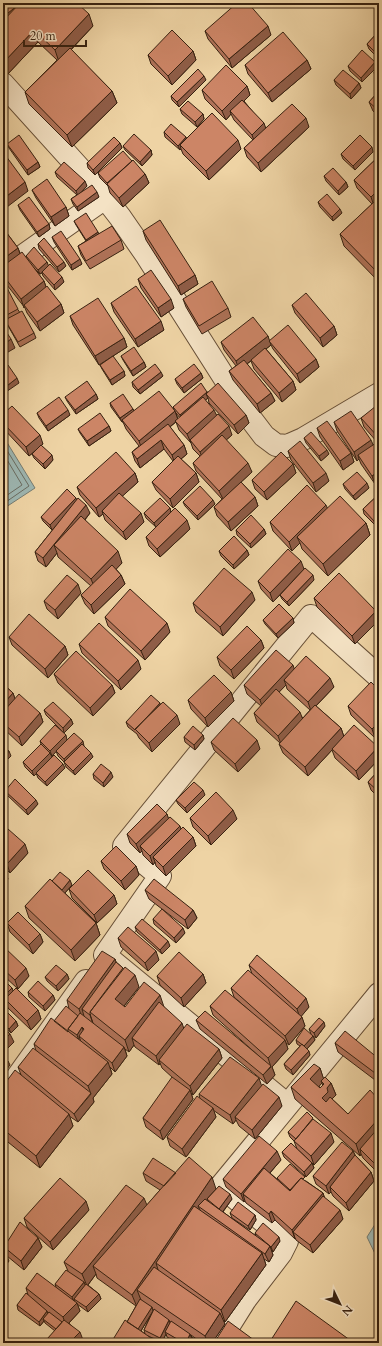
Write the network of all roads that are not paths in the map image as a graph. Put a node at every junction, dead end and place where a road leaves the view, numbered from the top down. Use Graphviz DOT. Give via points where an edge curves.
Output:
graph roads {
  1 [pos="3,84"];
  2 [pos="105,198"];
  3 [pos="3,270"];
  4 [pos="379,394"];
  5 [pos="379,677"];
  6 [pos="105,955"];
  7 [pos="379,994"];
  8 [pos="3,1097"];
  9 [pos="288,1105"];
  10 [pos="218,1343"];
  1 -- 2 [label="street"];
  2 -- 3 [label="street"];
  2 -- 4 [label="street" via="147,256 248,415 264,436 276,445 287,446 303,439"];
  5 -- 6 [label="street" via="312,616 124,846 160,876"];
  6 -- 8 [label="street"];
  6 -- 9 [label="street"];
  7 -- 9 [label="street"];
  9 -- 10 [label="street" via="221,1186 287,1241"];
}
